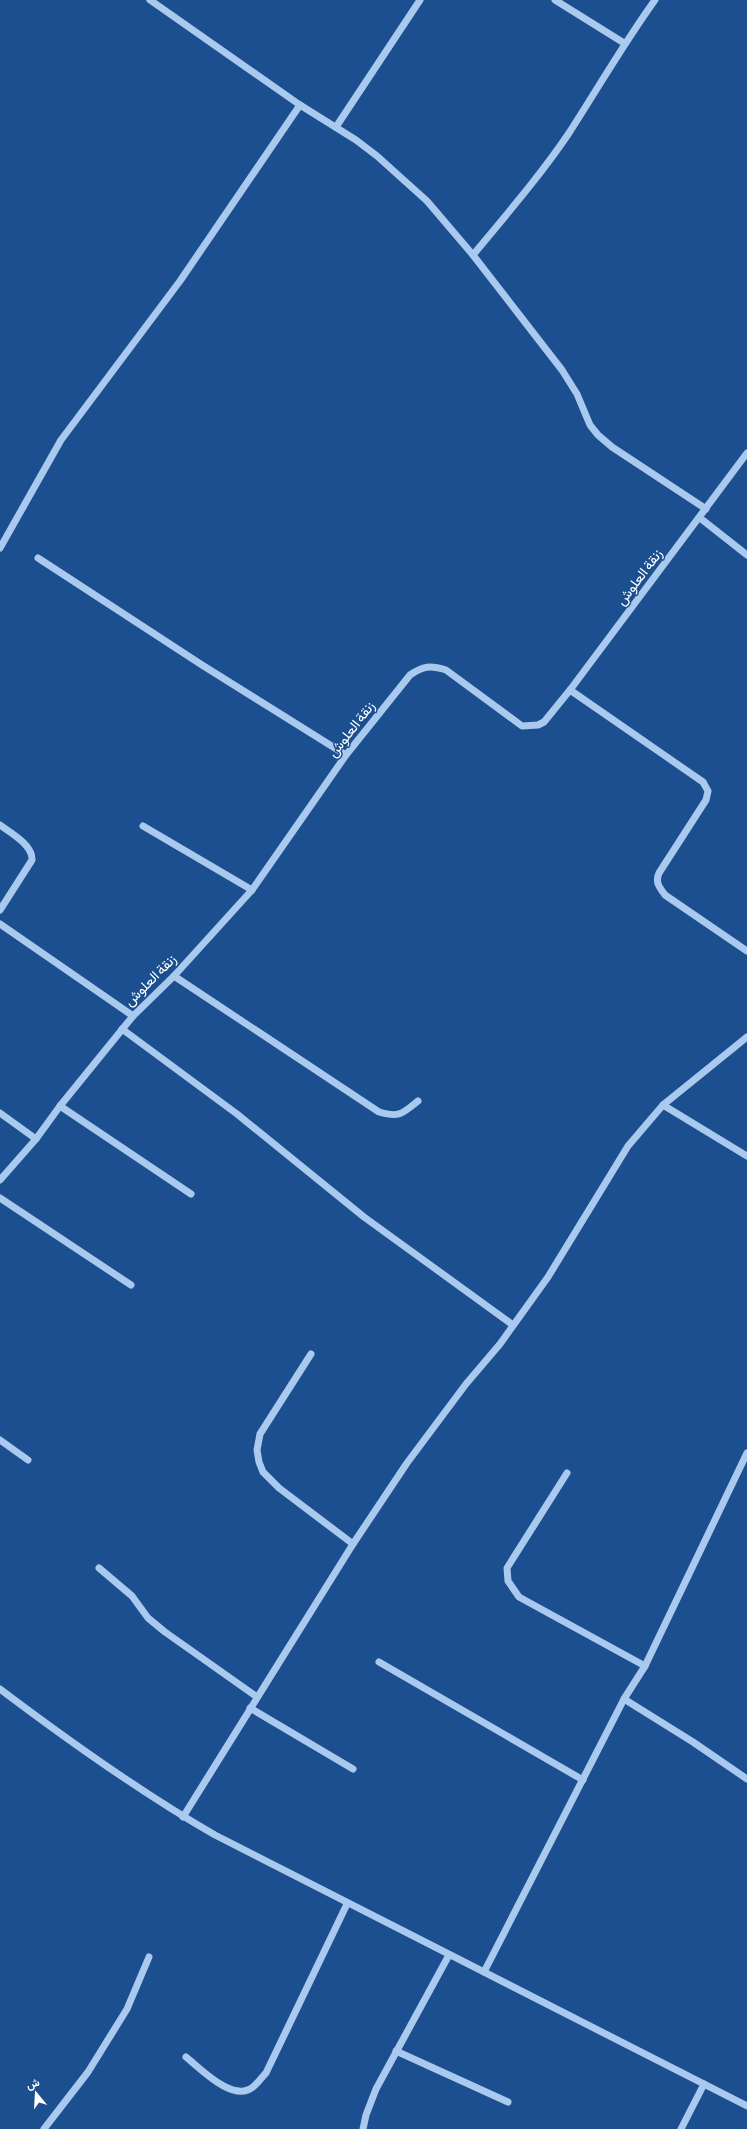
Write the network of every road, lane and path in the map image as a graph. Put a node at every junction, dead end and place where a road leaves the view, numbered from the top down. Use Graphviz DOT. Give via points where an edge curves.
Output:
graph roads {
  1 [pos="150,0"];
  2 [pos="420,0"];
  3 [pos="555,0"];
  4 [pos="655,0"];
  5 [pos="624,42"];
  6 [pos="300,105"];
  7 [pos="336,127"];
  8 [pos="473,255"];
  9 [pos="747,453"];
  10 [pos="706,509"];
  11 [pos="700,518"];
  12 [pos="0,548"];
  13 [pos="747,555"];
  14 [pos="38,558"];
  15 [pos="570,690"];
  16 [pos="346,755"];
  17 [pos="0,824"];
  18 [pos="143,826"];
  19 [pos="252,890"];
  20 [pos="0,910"];
  21 [pos="0,924"];
  22 [pos="747,951"];
  23 [pos="174,976"];
  24 [pos="133,1016"];
  25 [pos="122,1029"];
  26 [pos="747,1037"];
  27 [pos="418,1101"];
  28 [pos="663,1105"];
  29 [pos="60,1106"];
  30 [pos="0,1113"];
  31 [pos="36,1139"];
  32 [pos="747,1156"];
  33 [pos="0,1180"];
  34 [pos="191,1194"];
  35 [pos="0,1198"];
  36 [pos="131,1285"];
  37 [pos="513,1325"];
  38 [pos="311,1354"];
  39 [pos="0,1440"];
  40 [pos="747,1453"];
  41 [pos="28,1460"];
  42 [pos="566,1473"];
  43 [pos="352,1544"];
  44 [pos="99,1568"];
  45 [pos="379,1662"];
  46 [pos="645,1666"];
  47 [pos="0,1689"];
  48 [pos="257,1697"];
  49 [pos="624,1699"];
  50 [pos="250,1708"];
  51 [pos="353,1769"];
  52 [pos="747,1779"];
  53 [pos="583,1780"];
  54 [pos="183,1817"];
  55 [pos="347,1904"];
  56 [pos="449,1955"];
  57 [pos="149,1957"];
  58 [pos="484,1972"];
  59 [pos="396,2051"];
  60 [pos="186,2057"];
  61 [pos="704,2084"];
  62 [pos="508,2102"];
  63 [pos="747,2106"];
  64 [pos="44,2129"];
  65 [pos="363,2129"];
  66 [pos="681,2129"];
  1 -- 6 [label="street"];
  2 -- 7 [label="street"];
  3 -- 5 [label="street"];
  4 -- 5 [label="street"];
  5 -- 8 [label="street" via="569,133 534,183"];
  6 -- 7 [label="street"];
  6 -- 12 [label="street" via="180,282 61,440"];
  7 -- 8 [label="street" via="403,178 427,201"];
  8 -- 10 [label="street" via="562,370 590,425 598,435"];
  9 -- 10 [label="street, زنقة العلوش"];
  10 -- 11 [label="street, زنقة العلوش"];
  11 -- 13 [label="street"];
  11 -- 15 [label="street, زنقة العلوش"];
  14 -- 16 [label="street"];
  15 -- 16 [label="street, زنقة العلوش" via="544,722 522,726 446,670 432,666 422,667 410,675"];
  15 -- 22 [label="street" via="703,782 708,791 706,800 657,878 658,886 665,895"];
  16 -- 19 [label="street, زنقة العلوش"];
  17 -- 20 [label="street" via="30,849 32,860"];
  18 -- 19 [label="street"];
  19 -- 23 [label="street, زنقة العلوش"];
  21 -- 24 [label="street"];
  23 -- 24 [label="street, زنقة العلوش"];
  23 -- 27 [label="street" via="379,1112 393,1117 402,1114"];
  24 -- 25 [label="street, زنقة العلوش"];
  25 -- 29 [label="street, زنقة العلوش"];
  25 -- 37 [label="street" via="237,1114 364,1217"];
  26 -- 28 [label="street"];
  28 -- 32 [label="street"];
  28 -- 37 [label="street" via="628,1146 548,1277"];
  29 -- 31 [label="street, زنقة العلوش"];
  29 -- 34 [label="street"];
  30 -- 31 [label="street"];
  31 -- 33 [label="street, زنقة العلوش"];
  35 -- 36 [label="street"];
  37 -- 43 [label="street" via="407,1462"];
  38 -- 43 [label="street" via="260,1434 257,1450 259,1462 264,1472 279,1488"];
  39 -- 41 [label="street"];
  40 -- 46 [label="street"];
  42 -- 46 [label="street" via="507,1568 508,1581 519,1597"];
  43 -- 48 [label="street"];
  44 -- 48 [label="street" via="132,1596 154,1623"];
  45 -- 53 [label="street"];
  46 -- 49 [label="street"];
  47 -- 54 [label="street" via="68,1740"];
  48 -- 50 [label="street"];
  49 -- 52 [label="street"];
  49 -- 53 [label="street"];
  50 -- 51 [label="street"];
  50 -- 54 [label="street"];
  53 -- 58 [label="street"];
  54 -- 55 [label="street"];
  55 -- 56 [label="street"];
  55 -- 60 [label="street" via="266,2073 253,2087 244,2091 226,2089"];
  56 -- 58 [label="street"];
  56 -- 59 [label="street"];
  57 -- 64 [label="street" via="127,2009 88,2072"];
  58 -- 61 [label="street"];
  59 -- 62 [label="street"];
  59 -- 65 [label="street" via="376,2089"];
  61 -- 63 [label="street"];
  61 -- 66 [label="street"];
}
